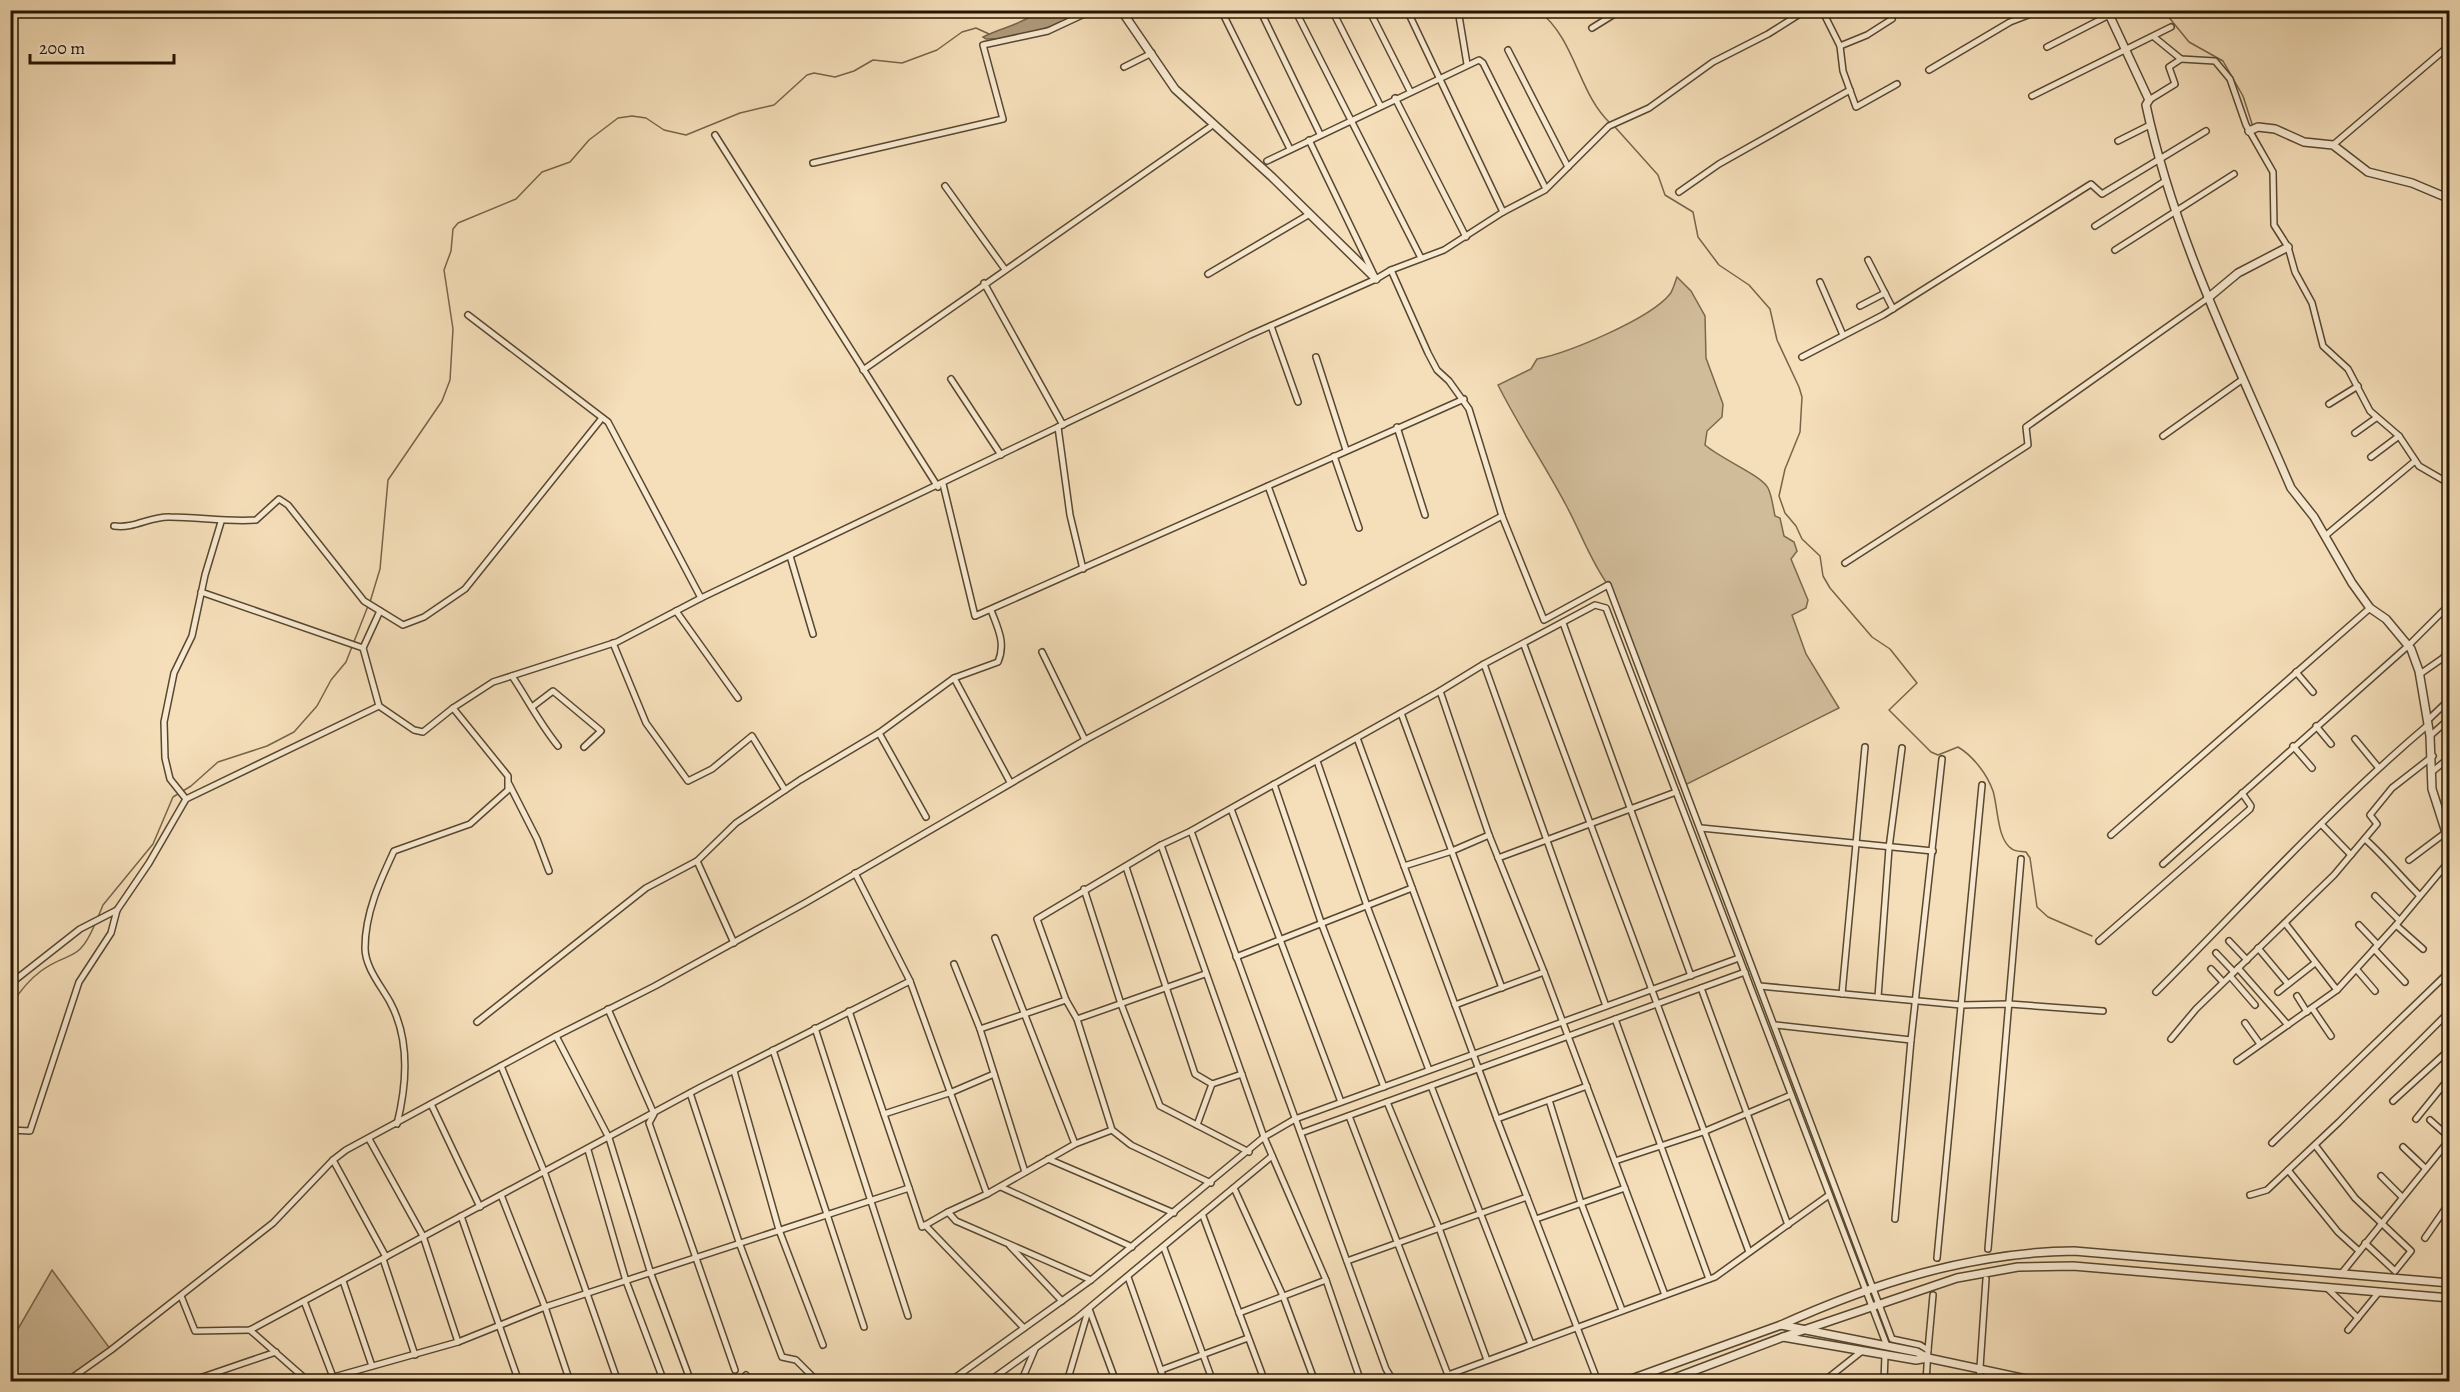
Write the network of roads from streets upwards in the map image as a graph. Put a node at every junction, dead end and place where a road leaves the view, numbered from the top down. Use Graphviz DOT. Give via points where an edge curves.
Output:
graph roads {
  1 [pos="1093,10"];
  2 [pos="1121,10"];
  3 [pos="1221,10"];
  4 [pos="1260,10"];
  5 [pos="1295,10"];
  6 [pos="1332,10"];
  7 [pos="1369,10"];
  8 [pos="1407,10"];
  9 [pos="1458,10"];
  10 [pos="1621,10"];
  11 [pos="1806,10"];
  12 [pos="1822,10"];
  13 [pos="2041,10"];
  14 [pos="2119,10"];
  15 [pos="2108,13"];
  16 [pos="1892,19"];
  17 [pos="2171,27"];
  18 [pos="1592,28"];
  19 [pos="2154,36"];
  20 [pos="2450,45"];
  21 [pos="1840,46"];
  22 [pos="2047,47"];
  23 [pos="1508,50"];
  24 [pos="2125,50"];
  25 [pos="1152,53"];
  26 [pos="2181,59"];
  27 [pos="1467,64"];
  28 [pos="1124,67"];
  29 [pos="1929,70"];
  30 [pos="1440,76"];
  31 [pos="1897,84"];
  32 [pos="1850,90"];
  33 [pos="1410,91"];
  34 [pos="2032,96"];
  35 [pos="1395,98"];
  36 [pos="2149,100"];
  37 [pos="1380,105"];
  38 [pos="1352,119"];
  39 [pos="2150,125"];
  40 [pos="1210,127"];
  41 [pos="2206,131"];
  42 [pos="2249,131"];
  43 [pos="1320,134"];
  44 [pos="715,135"];
  45 [pos="1309,140"];
  46 [pos="2118,141"];
  47 [pos="2333,145"];
  48 [pos="1290,149"];
  49 [pos="2159,158"];
  50 [pos="1267,161"];
  51 [pos="813,164"];
  52 [pos="1568,167"];
  53 [pos="2234,174"];
  54 [pos="2165,181"];
  55 [pos="945,186"];
  56 [pos="1545,187"];
  57 [pos="1679,192"];
  58 [pos="2450,199"];
  59 [pos="2175,210"];
  60 [pos="1503,212"];
  61 [pos="1308,214"];
  62 [pos="2095,226"];
  63 [pos="1466,237"];
  64 [pos="2288,248"];
  65 [pos="2115,250"];
  66 [pos="1421,258"];
  67 [pos="1868,260"];
  68 [pos="1005,268"];
  69 [pos="1390,270"];
  70 [pos="1208,274"];
  71 [pos="1376,279"];
  72 [pos="1820,282"];
  73 [pos="984,283"];
  74 [pos="1885,293"];
  75 [pos="2208,298"];
  76 [pos="1860,306"];
  77 [pos="1893,309"];
  78 [pos="468,315"];
  79 [pos="1271,326"];
  80 [pos="1843,335"];
  81 [pos="1316,357"];
  82 [pos="1802,357"];
  83 [pos="863,370"];
  84 [pos="951,379"];
  85 [pos="2243,379"];
  86 [pos="2358,386"];
  87 [pos="1464,399"];
  88 [pos="1298,402"];
  89 [pos="2329,404"];
  90 [pos="602,418"];
  91 [pos="2376,418"];
  92 [pos="1060,426"];
  93 [pos="1397,427"];
  94 [pos="2355,433"];
  95 [pos="2163,436"];
  96 [pos="2399,436"];
  97 [pos="1346,450"];
  98 [pos="1001,455"];
  99 [pos="1334,456"];
  100 [pos="2371,457"];
  101 [pos="2415,461"];
  102 [pos="2450,483"];
  103 [pos="941,485"];
  104 [pos="1268,486"];
  105 [pos="1425,515"];
  106 [pos="1502,516"];
  107 [pos="221,522"];
  108 [pos="114,526"];
  109 [pos="1359,528"];
  110 [pos="2325,536"];
  111 [pos="790,556"];
  112 [pos="1845,562"];
  113 [pos="1083,569"];
  114 [pos="1303,582"];
  115 [pos="201,592"];
  116 [pos="701,598"];
  117 [pos="2450,604"];
  118 [pos="2370,608"];
  119 [pos="991,610"];
  120 [pos="380,611"];
  121 [pos="676,611"];
  122 [pos="1563,623"];
  123 [pos="813,634"];
  124 [pos="613,643"];
  125 [pos="1524,645"];
  126 [pos="2409,645"];
  127 [pos="363,648"];
  128 [pos="2450,648"];
  129 [pos="1042,652"];
  130 [pos="1484,664"];
  131 [pos="2296,672"];
  132 [pos="2420,674"];
  133 [pos="512,676"];
  134 [pos="954,678"];
  135 [pos="1440,691"];
  136 [pos="2313,692"];
  137 [pos="738,698"];
  138 [pos="2450,699"];
  139 [pos="379,706"];
  140 [pos="532,707"];
  141 [pos="453,708"];
  142 [pos="1401,713"];
  143 [pos="2450,718"];
  144 [pos="2428,722"];
  145 [pos="2316,726"];
  146 [pos="879,733"];
  147 [pos="2430,736"];
  148 [pos="1357,738"];
  149 [pos="2355,739"];
  150 [pos="1085,740"];
  151 [pos="2331,744"];
  152 [pos="558,746"];
  153 [pos="2293,746"];
  154 [pos="584,747"];
  155 [pos="1865,747"];
  156 [pos="1902,748"];
  157 [pos="2433,756"];
  158 [pos="2450,757"];
  159 [pos="1942,759"];
  160 [pos="1317,760"];
  161 [pos="2378,767"];
  162 [pos="2312,768"];
  163 [pos="2433,771"];
  164 [pos="508,782"];
  165 [pos="1010,782"];
  166 [pos="1274,784"];
  167 [pos="1982,785"];
  168 [pos="784,790"];
  169 [pos="1676,792"];
  170 [pos="2242,794"];
  171 [pos="186,799"];
  172 [pos="1231,809"];
  173 [pos="1631,810"];
  174 [pos="926,817"];
  175 [pos="2321,824"];
  176 [pos="1591,826"];
  177 [pos="1701,828"];
  178 [pos="1191,831"];
  179 [pos="2445,833"];
  180 [pos="1489,835"];
  181 [pos="2112,835"];
  182 [pos="1545,839"];
  183 [pos="2365,839"];
  184 [pos="1856,844"];
  185 [pos="1161,845"];
  186 [pos="2450,845"];
  187 [pos="1889,848"];
  188 [pos="1452,851"];
  189 [pos="1933,851"];
  190 [pos="2351,855"];
  191 [pos="1498,858"];
  192 [pos="2021,859"];
  193 [pos="2409,860"];
  194 [pos="2450,860"];
  195 [pos="697,861"];
  196 [pos="2163,864"];
  197 [pos="1404,866"];
  198 [pos="1126,867"];
  199 [pos="549,871"];
  200 [pos="855,873"];
  201 [pos="1412,888"];
  202 [pos="1084,889"];
  203 [pos="2419,895"];
  204 [pos="2375,896"];
  205 [pos="1367,906"];
  206 [pos="117,910"];
  207 [pos="2285,923"];
  208 [pos="2398,923"];
  209 [pos="1322,925"];
  210 [pos="2359,925"];
  211 [pos="995,938"];
  212 [pos="1281,940"];
  213 [pos="2099,940"];
  214 [pos="2229,941"];
  215 [pos="734,943"];
  216 [pos="2376,947"];
  217 [pos="2258,948"];
  218 [pos="2423,949"];
  219 [pos="2216,953"];
  220 [pos="1236,957"];
  221 [pos="1739,958"];
  222 [pos="2247,960"];
  223 [pos="2315,963"];
  224 [pos="954,964"];
  225 [pos="2211,969"];
  226 [pos="2357,970"];
  227 [pos="2450,971"];
  228 [pos="1544,972"];
  229 [pos="1744,972"];
  230 [pos="2234,972"];
  231 [pos="1205,974"];
  232 [pos="1691,976"];
  233 [pos="910,981"];
  234 [pos="2223,982"];
  235 [pos="2405,982"];
  236 [pos="10,984"];
  237 [pos="2288,984"];
  238 [pos="1760,986"];
  239 [pos="1502,988"];
  240 [pos="1701,988"];
  241 [pos="1165,989"];
  242 [pos="1651,990"];
  243 [pos="2337,990"];
  244 [pos="2375,991"];
  245 [pos="2156,992"];
  246 [pos="2278,992"];
  247 [pos="1842,994"];
  248 [pos="2297,996"];
  249 [pos="1878,997"];
  250 [pos="1066,1000"];
  251 [pos="1916,1001"];
  252 [pos="1121,1004"];
  253 [pos="2009,1004"];
  254 [pos="1455,1005"];
  255 [pos="1655,1005"];
  256 [pos="1961,1005"];
  257 [pos="2256,1005"];
  258 [pos="1606,1006"];
  259 [pos="608,1009"];
  260 [pos="2310,1010"];
  261 [pos="849,1011"];
  262 [pos="2103,1011"];
  263 [pos="2450,1011"];
  264 [pos="1024,1016"];
  265 [pos="1077,1019"];
  266 [pos="1615,1019"];
  267 [pos="477,1022"];
  268 [pos="1563,1022"];
  269 [pos="2245,1023"];
  270 [pos="1774,1025"];
  271 [pos="2288,1025"];
  272 [pos="815,1028"];
  273 [pos="980,1029"];
  274 [pos="556,1036"];
  275 [pos="1568,1036"];
  276 [pos="2331,1036"];
  277 [pos="2171,1039"];
  278 [pos="1911,1040"];
  279 [pos="2260,1044"];
  280 [pos="2450,1049"];
  281 [pos="773,1050"];
  282 [pos="1473,1054"];
  283 [pos="2237,1061"];
  284 [pos="501,1066"];
  285 [pos="1479,1069"];
  286 [pos="1430,1070"];
  287 [pos="734,1071"];
  288 [pos="994,1074"];
  289 [pos="1242,1074"];
  290 [pos="2450,1077"];
  291 [pos="1212,1084"];
  292 [pos="1431,1086"];
  293 [pos="1587,1086"];
  294 [pos="1384,1087"];
  295 [pos="952,1092"];
  296 [pos="690,1093"];
  297 [pos="1791,1095"];
  298 [pos="1549,1100"];
  299 [pos="2393,1101"];
  300 [pos="1341,1102"];
  301 [pos="1387,1102"];
  302 [pos="431,1104"];
  303 [pos="1746,1112"];
  304 [pos="654,1114"];
  305 [pos="884,1114"];
  306 [pos="1349,1116"];
  307 [pos="1295,1119"];
  308 [pos="1497,1119"];
  309 [pos="2416,1119"];
  310 [pos="2430,1120"];
  311 [pos="397,1124"];
  312 [pos="1197,1125"];
  313 [pos="10,1130"];
  314 [pos="1112,1130"];
  315 [pos="1703,1132"];
  316 [pos="1300,1133"];
  317 [pos="1264,1137"];
  318 [pos="609,1138"];
  319 [pos="2450,1138"];
  320 [pos="369,1139"];
  321 [pos="2272,1143"];
  322 [pos="1075,1144"];
  323 [pos="1661,1145"];
  324 [pos="2314,1145"];
  325 [pos="2403,1147"];
  326 [pos="588,1150"];
  327 [pos="1249,1152"];
  328 [pos="1272,1156"];
  329 [pos="1048,1159"];
  330 [pos="333,1160"];
  331 [pos="1615,1161"];
  332 [pos="2425,1168"];
  333 [pos="2288,1170"];
  334 [pos="544,1171"];
  335 [pos="1025,1172"];
  336 [pos="2381,1176"];
  337 [pos="1211,1183"];
  338 [pos="1001,1187"];
  339 [pos="909,1188"];
  340 [pos="1234,1188"];
  341 [pos="1625,1188"];
  342 [pos="987,1194"];
  343 [pos="501,1195"];
  344 [pos="1829,1195"];
  345 [pos="2250,1195"];
  346 [pos="1527,1197"];
  347 [pos="2402,1197"];
  348 [pos="872,1202"];
  349 [pos="2450,1202"];
  350 [pos="1581,1203"];
  351 [pos="480,1207"];
  352 [pos="948,1212"];
  353 [pos="1174,1213"];
  354 [pos="1481,1213"];
  355 [pos="825,1215"];
  356 [pos="461,1216"];
  357 [pos="1203,1216"];
  358 [pos="1536,1219"];
  359 [pos="1895,1219"];
  360 [pos="2381,1223"];
  361 [pos="1788,1224"];
  362 [pos="925,1225"];
  363 [pos="1439,1228"];
  364 [pos="779,1230"];
  365 [pos="423,1236"];
  366 [pos="2425,1238"];
  367 [pos="1007,1243"];
  368 [pos="2365,1243"];
  369 [pos="1396,1244"];
  370 [pos="740,1245"];
  371 [pos="1132,1247"];
  372 [pos="1164,1248"];
  373 [pos="1988,1249"];
  374 [pos="2359,1251"];
  375 [pos="1749,1252"];
  376 [pos="385,1258"];
  377 [pos="1937,1258"];
  378 [pos="694,1259"];
  379 [pos="1347,1262"];
  380 [pos="651,1274"];
  381 [pos="2341,1274"];
  382 [pos="1128,1276"];
  383 [pos="2371,1276"];
  384 [pos="1709,1279"];
  385 [pos="1986,1279"];
  386 [pos="1091,1280"];
  387 [pos="1326,1280"];
  388 [pos="343,1281"];
  389 [pos="626,1281"];
  390 [pos="2450,1283"];
  391 [pos="2327,1287"];
  392 [pos="1870,1291"];
  393 [pos="2370,1291"];
  394 [pos="2379,1292"];
  395 [pos="587,1293"];
  396 [pos="1665,1295"];
  397 [pos="1933,1295"];
  398 [pos="181,1296"];
  399 [pos="1283,1296"];
  400 [pos="2450,1298"];
  401 [pos="304,1301"];
  402 [pos="1062,1301"];
  403 [pos="1876,1305"];
  404 [pos="545,1307"];
  405 [pos="1089,1309"];
  406 [pos="1622,1310"];
  407 [pos="1239,1313"];
  408 [pos="908,1316"];
  409 [pos="2358,1318"];
  410 [pos="1781,1325"];
  411 [pos="500,1326"];
  412 [pos="1577,1326"];
  413 [pos="864,1327"];
  414 [pos="1024,1328"];
  415 [pos="250,1330"];
  416 [pos="1804,1330"];
  417 [pos="2348,1330"];
  418 [pos="1783,1337"];
  419 [pos="1248,1338"];
  420 [pos="458,1342"];
  421 [pos="1531,1344"];
  422 [pos="823,1345"];
  423 [pos="1887,1346"];
  424 [pos="1036,1348"];
  425 [pos="1862,1351"];
  426 [pos="276,1352"];
  427 [pos="1928,1354"];
  428 [pos="416,1355"];
  429 [pos="1203,1355"];
  430 [pos="1885,1355"];
  431 [pos="1487,1360"];
  432 [pos="372,1366"];
  433 [pos="1980,1368"];
  434 [pos="735,1370"];
  435 [pos="1161,1370"];
  436 [pos="746,1376"];
  437 [pos="333,1377"];
  438 [pos="2036,1381"];
  439 [pos="66,1382"];
  440 [pos="188,1382"];
  441 [pos="309,1382"];
  442 [pos="316,1382"];
  443 [pos="519,1382"];
  444 [pos="570,1382"];
  445 [pos="618,1382"];
  446 [pos="664,1382"];
  447 [pos="691,1382"];
  448 [pos="752,1382"];
  449 [pos="818,1382"];
  450 [pos="949,1382"];
  451 [pos="988,1382"];
  452 [pos="1021,1382"];
  453 [pos="1067,1382"];
  454 [pos="1116,1382"];
  455 [pos="1165,1382"];
  456 [pos="1213,1382"];
  457 [pos="1265,1382"];
  458 [pos="1315,1382"];
  459 [pos="1360,1382"];
  460 [pos="1394,1382"];
  461 [pos="1599,1382"];
  462 [pos="1606,1382"];
  463 [pos="1623,1382"];
  464 [pos="1664,1382"];
  465 [pos="1823,1382"];
  466 [pos="1884,1382"];
  467 [pos="1926,1382"];
  468 [pos="1979,1382"];
  1 -- 51 [label="street" via="1048,31 983,45 1003,119"];
  2 -- 25 [label="street"];
  3 -- 48 [label="street"];
  4 -- 43 [label="street"];
  5 -- 38 [label="street"];
  6 -- 37 [label="street"];
  7 -- 33 [label="street"];
  8 -- 30 [label="street"];
  9 -- 27 [label="street"];
  10 -- 18 [label="street"];
  11 -- 52 [label="street" via="1713,62 1649,108 1609,126"];
  12 -- 21 [label="street"];
  13 -- 29 [label="street" via="2010,22"];
  14 -- 15 [label="street"];
  15 -- 22 [label="street"];
  15 -- 24 [label="street"];
  16 -- 21 [label="street"];
  17 -- 19 [label="street"];
  19 -- 24 [label="street"];
  19 -- 26 [label="street"];
  20 -- 47 [label="street"];
  21 -- 32 [label="street"];
  23 -- 52 [label="street"];
  24 -- 34 [label="street"];
  24 -- 36 [label="street"];
  25 -- 28 [label="street"];
  25 -- 61 [label="street" via="1175,89"];
  26 -- 36 [label="street" via="2169,67 2175,84"];
  26 -- 42 [label="street" via="2209,59 2220,64 2236,90"];
  27 -- 30 [label="street"];
  27 -- 56 [label="street" via="1479,60 1483,63"];
  30 -- 33 [label="street"];
  30 -- 60 [label="street"];
  31 -- 32 [label="street" via="1856,107"];
  32 -- 57 [label="street" via="1719,164"];
  33 -- 35 [label="street"];
  35 -- 37 [label="street"];
  35 -- 63 [label="street"];
  36 -- 39 [label="street" via="2145,105"];
  37 -- 38 [label="street"];
  38 -- 43 [label="street"];
  38 -- 66 [label="street"];
  39 -- 46 [label="street"];
  39 -- 49 [label="street"];
  40 -- 68 [label="street"];
  41 -- 49 [label="street"];
  42 -- 47 [label="street" via="2258,127 2275,129 2304,141"];
  42 -- 64 [label="street" via="2273,172 2274,225"];
  43 -- 45 [label="street"];
  44 -- 83 [label="street"];
  45 -- 48 [label="street"];
  45 -- 71 [label="street"];
  47 -- 58 [label="street" via="2368,172 2412,183"];
  48 -- 50 [label="street"];
  49 -- 54 [label="street"];
  49 -- 77 [label="street" via="2101,194 2091,184"];
  52 -- 56 [label="street"];
  53 -- 59 [label="street"];
  54 -- 59 [label="street"];
  54 -- 62 [label="street"];
  55 -- 68 [label="street"];
  56 -- 60 [label="street"];
  59 -- 65 [label="street"];
  59 -- 75 [label="street"];
  60 -- 63 [label="street"];
  61 -- 70 [label="street"];
  61 -- 71 [label="street"];
  63 -- 66 [label="street"];
  64 -- 75 [label="street" via="2238,273"];
  64 -- 86 [label="street" via="2315,312 2323,346 2344,364"];
  66 -- 69 [label="street"];
  67 -- 74 [label="street"];
  68 -- 73 [label="street"];
  69 -- 71 [label="street"];
  69 -- 87 [label="street" via="1432,362"];
  71 -- 79 [label="street"];
  72 -- 80 [label="street"];
  73 -- 83 [label="street"];
  73 -- 92 [label="street"];
  74 -- 76 [label="street"];
  74 -- 77 [label="street"];
  75 -- 85 [label="street"];
  75 -- 112 [label="street" via="2026,427 2028,445"];
  77 -- 80 [label="street"];
  78 -- 90 [label="street"];
  79 -- 88 [label="street"];
  79 -- 92 [label="street"];
  80 -- 82 [label="street"];
  81 -- 97 [label="street"];
  83 -- 103 [label="street"];
  84 -- 98 [label="street"];
  85 -- 95 [label="street"];
  85 -- 110 [label="street" via="2291,488"];
  86 -- 89 [label="street"];
  86 -- 91 [label="street"];
  87 -- 93 [label="street"];
  87 -- 106 [label="street"];
  90 -- 116 [label="street" via="608,422"];
  90 -- 120 [label="street" via="465,589 424,617 403,625"];
  91 -- 94 [label="street"];
  91 -- 96 [label="street"];
  92 -- 98 [label="street"];
  92 -- 113 [label="street" via="1070,515"];
  93 -- 97 [label="street"];
  93 -- 105 [label="street"];
  96 -- 100 [label="street"];
  96 -- 101 [label="street"];
  97 -- 99 [label="street"];
  98 -- 103 [label="street"];
  99 -- 104 [label="street"];
  99 -- 109 [label="street"];
  101 -- 102 [label="street"];
  101 -- 110 [label="street"];
  103 -- 111 [label="street"];
  103 -- 119 [label="street" via="972,612 975,616"];
  104 -- 113 [label="street"];
  104 -- 114 [label="street"];
  106 -- 150 [label="street"];
  106 -- 177 [label="street" via="1544,620 1608,585"];
  107 -- 108 [label="street" via="167,516 127,528"];
  107 -- 115 [label="street"];
  107 -- 120 [label="street" via="256,520 279,499 288,505 364,601"];
  110 -- 118 [label="street"];
  111 -- 116 [label="street"];
  111 -- 123 [label="street"];
  113 -- 119 [label="street"];
  115 -- 127 [label="street"];
  115 -- 171 [label="street" via="192,636 174,673 165,722 165,758 170,779"];
  116 -- 121 [label="street"];
  117 -- 126 [label="street"];
  118 -- 126 [label="street" via="2386,619"];
  118 -- 131 [label="street"];
  119 -- 134 [label="street" via="1002,642 998,662"];
  120 -- 127 [label="street"];
  121 -- 124 [label="street"];
  121 -- 137 [label="street"];
  122 -- 125 [label="street"];
  122 -- 169 [label="street" via="1594,605 1606,608"];
  122 -- 173 [label="street"];
  124 -- 133 [label="street"];
  124 -- 168 [label="street" via="646,723 688,781 712,769 752,736"];
  125 -- 130 [label="street"];
  125 -- 176 [label="street"];
  126 -- 132 [label="street"];
  126 -- 145 [label="street"];
  127 -- 139 [label="street"];
  128 -- 132 [label="street"];
  129 -- 150 [label="street"];
  130 -- 135 [label="street"];
  130 -- 182 [label="street"];
  131 -- 136 [label="street"];
  131 -- 181 [label="street"];
  132 -- 144 [label="street"];
  133 -- 140 [label="street"];
  133 -- 141 [label="street" via="494,682"];
  134 -- 146 [label="street"];
  134 -- 165 [label="street"];
  135 -- 142 [label="street"];
  135 -- 180 [label="street"];
  138 -- 144 [label="street"];
  139 -- 141 [label="street" via="423,732"];
  139 -- 171 [label="street"];
  140 -- 152 [label="street"];
  140 -- 154 [label="street" via="553,691 601,731"];
  141 -- 164 [label="street" via="508,776"];
  142 -- 148 [label="street"];
  142 -- 188 [label="street"];
  143 -- 147 [label="street"];
  144 -- 147 [label="street"];
  144 -- 161 [label="street"];
  145 -- 151 [label="street"];
  145 -- 153 [label="street"];
  146 -- 168 [label="street"];
  146 -- 174 [label="street"];
  147 -- 157 [label="street"];
  148 -- 160 [label="street"];
  148 -- 197 [label="street"];
  149 -- 161 [label="street"];
  150 -- 165 [label="street"];
  153 -- 162 [label="street"];
  153 -- 170 [label="street"];
  155 -- 184 [label="street"];
  156 -- 187 [label="street"];
  157 -- 163 [label="street"];
  157 -- 183 [label="street" via="2392,788 2370,815 2376,824"];
  158 -- 163 [label="street"];
  159 -- 189 [label="street"];
  160 -- 166 [label="street"];
  160 -- 205 [label="street"];
  161 -- 175 [label="street"];
  163 -- 179 [label="street" via="2432,789"];
  164 -- 199 [label="street"];
  164 -- 311 [label="street" via="508,790 470,824 394,851 373,896 365,949 404,1038 403,1099"];
  165 -- 200 [label="street"];
  166 -- 172 [label="street"];
  166 -- 209 [label="street"];
  167 -- 256 [label="street"];
  168 -- 195 [label="street" via="736,823"];
  169 -- 173 [label="street"];
  169 -- 221 [label="street"];
  170 -- 196 [label="street"];
  170 -- 213 [label="street" via="2250,809"];
  171 -- 206 [label="street"];
  172 -- 178 [label="street"];
  172 -- 212 [label="street"];
  173 -- 176 [label="street"];
  173 -- 232 [label="street"];
  175 -- 190 [label="street"];
  175 -- 245 [label="street"];
  176 -- 182 [label="street"];
  176 -- 242 [label="street"];
  177 -- 184 [label="street"];
  177 -- 238 [label="street"];
  178 -- 185 [label="street"];
  178 -- 220 [label="street"];
  179 -- 186 [label="street"];
  179 -- 193 [label="street"];
  180 -- 188 [label="street"];
  180 -- 191 [label="street"];
  182 -- 191 [label="street"];
  182 -- 258 [label="street"];
  183 -- 190 [label="street"];
  183 -- 203 [label="street"];
  184 -- 187 [label="street"];
  184 -- 247 [label="street"];
  185 -- 198 [label="street"];
  185 -- 231 [label="street"];
  187 -- 189 [label="street"];
  187 -- 249 [label="street"];
  188 -- 197 [label="street"];
  188 -- 239 [label="street"];
  189 -- 251 [label="street"];
  190 -- 207 [label="street"];
  191 -- 228 [label="street"];
  192 -- 253 [label="street"];
  194 -- 203 [label="street"];
  195 -- 215 [label="street"];
  195 -- 267 [label="street" via="646,888"];
  197 -- 201 [label="street"];
  198 -- 202 [label="street"];
  198 -- 241 [label="street"];
  200 -- 215 [label="street"];
  200 -- 233 [label="street"];
  201 -- 205 [label="street"];
  201 -- 254 [label="street"];
  202 -- 250 [label="street" via="1037,919"];
  202 -- 252 [label="street"];
  203 -- 208 [label="street"];
  204 -- 208 [label="street"];
  205 -- 209 [label="street"];
  205 -- 286 [label="street"];
  206 -- 236 [label="street" via="80,929"];
  206 -- 313 [label="street" via="111,933 80,982 30,1131"];
  207 -- 217 [label="street"];
  207 -- 223 [label="street"];
  208 -- 216 [label="street"];
  208 -- 218 [label="street"];
  209 -- 212 [label="street"];
  209 -- 294 [label="street"];
  210 -- 216 [label="street"];
  211 -- 264 [label="street"];
  212 -- 220 [label="street"];
  212 -- 300 [label="street"];
  214 -- 222 [label="street"];
  215 -- 259 [label="street"];
  216 -- 226 [label="street"];
  216 -- 235 [label="street"];
  217 -- 222 [label="street"];
  217 -- 237 [label="street"];
  219 -- 230 [label="street"];
  220 -- 307 [label="street"];
  221 -- 229 [label="street"];
  221 -- 232 [label="street"];
  222 -- 230 [label="street"];
  223 -- 237 [label="street"];
  223 -- 243 [label="street"];
  224 -- 273 [label="street"];
  225 -- 234 [label="street"];
  226 -- 243 [label="street"];
  226 -- 244 [label="street"];
  227 -- 321 [label="street"];
  228 -- 239 [label="street"];
  228 -- 268 [label="street"];
  229 -- 240 [label="street"];
  229 -- 297 [label="street"];
  230 -- 234 [label="street"];
  230 -- 257 [label="street"];
  230 -- 271 [label="street"];
  231 -- 241 [label="street"];
  231 -- 289 [label="street"];
  232 -- 242 [label="street"];
  233 -- 261 [label="street"];
  233 -- 295 [label="street"];
  234 -- 277 [label="street"];
  237 -- 246 [label="street"];
  238 -- 247 [label="street"];
  238 -- 270 [label="street"];
  239 -- 254 [label="street"];
  240 -- 255 [label="street"];
  240 -- 303 [label="street"];
  241 -- 252 [label="street"];
  241 -- 291 [label="street" via="1194,1074"];
  242 -- 255 [label="street"];
  242 -- 258 [label="street"];
  243 -- 260 [label="street"];
  247 -- 249 [label="street"];
  248 -- 260 [label="street"];
  249 -- 251 [label="street"];
  250 -- 264 [label="street"];
  250 -- 265 [label="street"];
  251 -- 256 [label="street"];
  251 -- 278 [label="street"];
  252 -- 265 [label="street"];
  252 -- 312 [label="street" via="1160,1106"];
  253 -- 256 [label="street"];
  253 -- 262 [label="street"];
  253 -- 373 [label="street"];
  254 -- 282 [label="street"];
  255 -- 266 [label="street"];
  255 -- 315 [label="street"];
  256 -- 377 [label="street"];
  258 -- 268 [label="street"];
  259 -- 274 [label="street"];
  259 -- 304 [label="street"];
  260 -- 271 [label="street"];
  260 -- 276 [label="street"];
  261 -- 272 [label="street"];
  261 -- 305 [label="street"];
  263 -- 324 [label="street"];
  264 -- 273 [label="street"];
  264 -- 322 [label="street"];
  265 -- 314 [label="street"];
  266 -- 275 [label="street"];
  266 -- 323 [label="street"];
  268 -- 275 [label="street"];
  268 -- 282 [label="street"];
  269 -- 279 [label="street"];
  270 -- 278 [label="street"];
  270 -- 392 [label="street"];
  271 -- 279 [label="street"];
  272 -- 281 [label="street"];
  272 -- 348 [label="street"];
  273 -- 288 [label="street"];
  274 -- 284 [label="street"];
  274 -- 318 [label="street"];
  275 -- 285 [label="street"];
  275 -- 293 [label="street"];
  278 -- 359 [label="street"];
  279 -- 283 [label="street"];
  280 -- 299 [label="street"];
  281 -- 287 [label="street"];
  281 -- 355 [label="street"];
  282 -- 285 [label="street"];
  282 -- 286 [label="street"];
  284 -- 302 [label="street"];
  284 -- 334 [label="street"];
  285 -- 292 [label="street"];
  285 -- 308 [label="street"];
  286 -- 294 [label="street"];
  287 -- 296 [label="street"];
  287 -- 364 [label="street"];
  288 -- 295 [label="street"];
  288 -- 335 [label="street"];
  289 -- 291 [label="street"];
  289 -- 317 [label="street"];
  290 -- 309 [label="street"];
  291 -- 312 [label="street"];
  292 -- 301 [label="street"];
  292 -- 354 [label="street"];
  293 -- 298 [label="street"];
  293 -- 331 [label="street"];
  294 -- 300 [label="street"];
  295 -- 305 [label="street"];
  295 -- 342 [label="street"];
  296 -- 304 [label="street"];
  296 -- 370 [label="street"];
  297 -- 303 [label="street"];
  297 -- 344 [label="street"];
  298 -- 308 [label="street"];
  298 -- 350 [label="street"];
  300 -- 307 [label="street"];
  301 -- 306 [label="street"];
  301 -- 363 [label="street"];
  302 -- 311 [label="street"];
  302 -- 351 [label="street"];
  303 -- 315 [label="street"];
  303 -- 361 [label="street"];
  304 -- 318 [label="street"];
  304 -- 378 [label="street" via="649,1123"];
  305 -- 339 [label="street"];
  306 -- 316 [label="street"];
  306 -- 369 [label="street"];
  307 -- 316 [label="street"];
  307 -- 317 [label="street"];
  308 -- 346 [label="street"];
  310 -- 319 [label="street"];
  311 -- 320 [label="street"];
  312 -- 327 [label="street"];
  314 -- 322 [label="street"];
  314 -- 337 [label="street" via="1131,1145"];
  315 -- 323 [label="street"];
  315 -- 375 [label="street"];
  316 -- 379 [label="street"];
  317 -- 327 [label="street"];
  317 -- 328 [label="street"];
  318 -- 326 [label="street"];
  318 -- 380 [label="street"];
  319 -- 332 [label="street"];
  320 -- 330 [label="street"];
  320 -- 365 [label="street"];
  322 -- 329 [label="street"];
  323 -- 331 [label="street"];
  323 -- 384 [label="street"];
  324 -- 333 [label="street"];
  324 -- 360 [label="street" via="2355,1198"];
  325 -- 332 [label="street"];
  326 -- 334 [label="street"];
  326 -- 389 [label="street"];
  327 -- 337 [label="street"];
  328 -- 340 [label="street"];
  328 -- 387 [label="street"];
  329 -- 335 [label="street"];
  329 -- 353 [label="street"];
  330 -- 376 [label="street"];
  330 -- 398 [label="street" via="273,1223"];
  331 -- 341 [label="street"];
  332 -- 347 [label="street"];
  333 -- 345 [label="street" via="2267,1190"];
  333 -- 374 [label="street" via="2338,1232"];
  334 -- 343 [label="street"];
  334 -- 395 [label="street"];
  335 -- 338 [label="street"];
  336 -- 347 [label="street"];
  337 -- 353 [label="street"];
  338 -- 342 [label="street"];
  338 -- 371 [label="street"];
  339 -- 348 [label="street"];
  339 -- 362 [label="street" via="922,1227"];
  340 -- 357 [label="street"];
  340 -- 399 [label="street"];
  341 -- 350 [label="street"];
  341 -- 396 [label="street"];
  342 -- 352 [label="street"];
  343 -- 351 [label="street"];
  343 -- 404 [label="street"];
  344 -- 361 [label="street"];
  344 -- 392 [label="street"];
  346 -- 354 [label="street"];
  346 -- 358 [label="street"];
  347 -- 360 [label="street"];
  348 -- 355 [label="street"];
  348 -- 408 [label="street"];
  349 -- 366 [label="street"];
  350 -- 358 [label="street"];
  350 -- 406 [label="street"];
  351 -- 356 [label="street"];
  352 -- 362 [label="street"];
  352 -- 367 [label="street" via="956,1221"];
  353 -- 371 [label="street"];
  354 -- 363 [label="street"];
  354 -- 421 [label="street"];
  355 -- 364 [label="street"];
  355 -- 413 [label="street"];
  356 -- 365 [label="street"];
  356 -- 411 [label="street"];
  357 -- 372 [label="street"];
  357 -- 407 [label="street"];
  358 -- 412 [label="street"];
  360 -- 368 [label="street"];
  360 -- 368 [label="street" via="2411,1251 2395,1271"];
  361 -- 375 [label="street"];
  362 -- 414 [label="street"];
  363 -- 369 [label="street"];
  363 -- 431 [label="street"];
  364 -- 370 [label="street"];
  364 -- 422 [label="street"];
  365 -- 376 [label="street"];
  365 -- 420 [label="street"];
  367 -- 386 [label="street"];
  367 -- 402 [label="street"];
  368 -- 374 [label="street"];
  369 -- 379 [label="street"];
  369 -- 431 [label="street" via="1448,1375"];
  370 -- 378 [label="street"];
  370 -- 449 [label="street" via="782,1357 796,1360"];
  371 -- 386 [label="street"];
  372 -- 382 [label="street"];
  372 -- 429 [label="street"];
  374 -- 381 [label="street"];
  375 -- 384 [label="street"];
  376 -- 388 [label="street"];
  376 -- 428 [label="street"];
  378 -- 380 [label="street"];
  378 -- 434 [label="street"];
  379 -- 460 [label="street"];
  380 -- 389 [label="street"];
  380 -- 447 [label="street"];
  381 -- 383 [label="street"];
  381 -- 392 [label="street" via="2074,1251 2041,1252 1953,1264"];
  382 -- 405 [label="street"];
  382 -- 435 [label="street"];
  383 -- 390 [label="street"];
  383 -- 393 [label="street"];
  384 -- 396 [label="street"];
  385 -- 433 [label="street"];
  386 -- 402 [label="street"];
  387 -- 399 [label="street"];
  387 -- 459 [label="street"];
  388 -- 401 [label="street"];
  388 -- 432 [label="street"];
  389 -- 395 [label="street"];
  389 -- 446 [label="street"];
  391 -- 393 [label="street"];
  391 -- 403 [label="street" via="2073,1266 2018,1267 1957,1278"];
  391 -- 409 [label="street"];
  392 -- 403 [label="street"];
  392 -- 410 [label="street"];
  393 -- 394 [label="street"];
  394 -- 400 [label="street"];
  394 -- 409 [label="street"];
  395 -- 404 [label="street"];
  395 -- 445 [label="street"];
  396 -- 406 [label="street"];
  397 -- 427 [label="street"];
  398 -- 415 [label="street" via="195,1331"];
  398 -- 439 [label="street"];
  399 -- 407 [label="street"];
  399 -- 458 [label="street"];
  401 -- 415 [label="street"];
  401 -- 437 [label="street"];
  402 -- 414 [label="street"];
  403 -- 416 [label="street"];
  403 -- 423 [label="street"];
  403 -- 427 [label="street" via="1892,1339 1920,1345"];
  404 -- 411 [label="street"];
  404 -- 444 [label="street"];
  405 -- 424 [label="street"];
  405 -- 453 [label="street"];
  405 -- 454 [label="street"];
  406 -- 412 [label="street"];
  407 -- 419 [label="street"];
  409 -- 417 [label="street"];
  410 -- 416 [label="street"];
  410 -- 463 [label="street"];
  411 -- 420 [label="street"];
  411 -- 443 [label="street"];
  412 -- 421 [label="street"];
  412 -- 461 [label="street"];
  414 -- 450 [label="street"];
  415 -- 426 [label="street"];
  416 -- 418 [label="street"];
  416 -- 423 [label="street"];
  418 -- 425 [label="street"];
  418 -- 464 [label="street"];
  419 -- 429 [label="street"];
  419 -- 457 [label="street"];
  420 -- 428 [label="street"];
  421 -- 431 [label="street"];
  423 -- 427 [label="street"];
  424 -- 451 [label="street"];
  424 -- 452 [label="street"];
  425 -- 430 [label="street"];
  425 -- 465 [label="street"];
  426 -- 440 [label="street"];
  426 -- 441 [label="street"];
  427 -- 430 [label="street" via="1916,1360"];
  427 -- 433 [label="street"];
  427 -- 467 [label="street"];
  428 -- 432 [label="street"];
  429 -- 435 [label="street"];
  429 -- 456 [label="street"];
  430 -- 466 [label="street"];
  432 -- 437 [label="street"];
  433 -- 438 [label="street"];
  433 -- 468 [label="street"];
  435 -- 455 [label="street"];
  436 -- 448 [label="street"];
  437 -- 442 [label="street"];
  461 -- 462 [label="street"];
}
